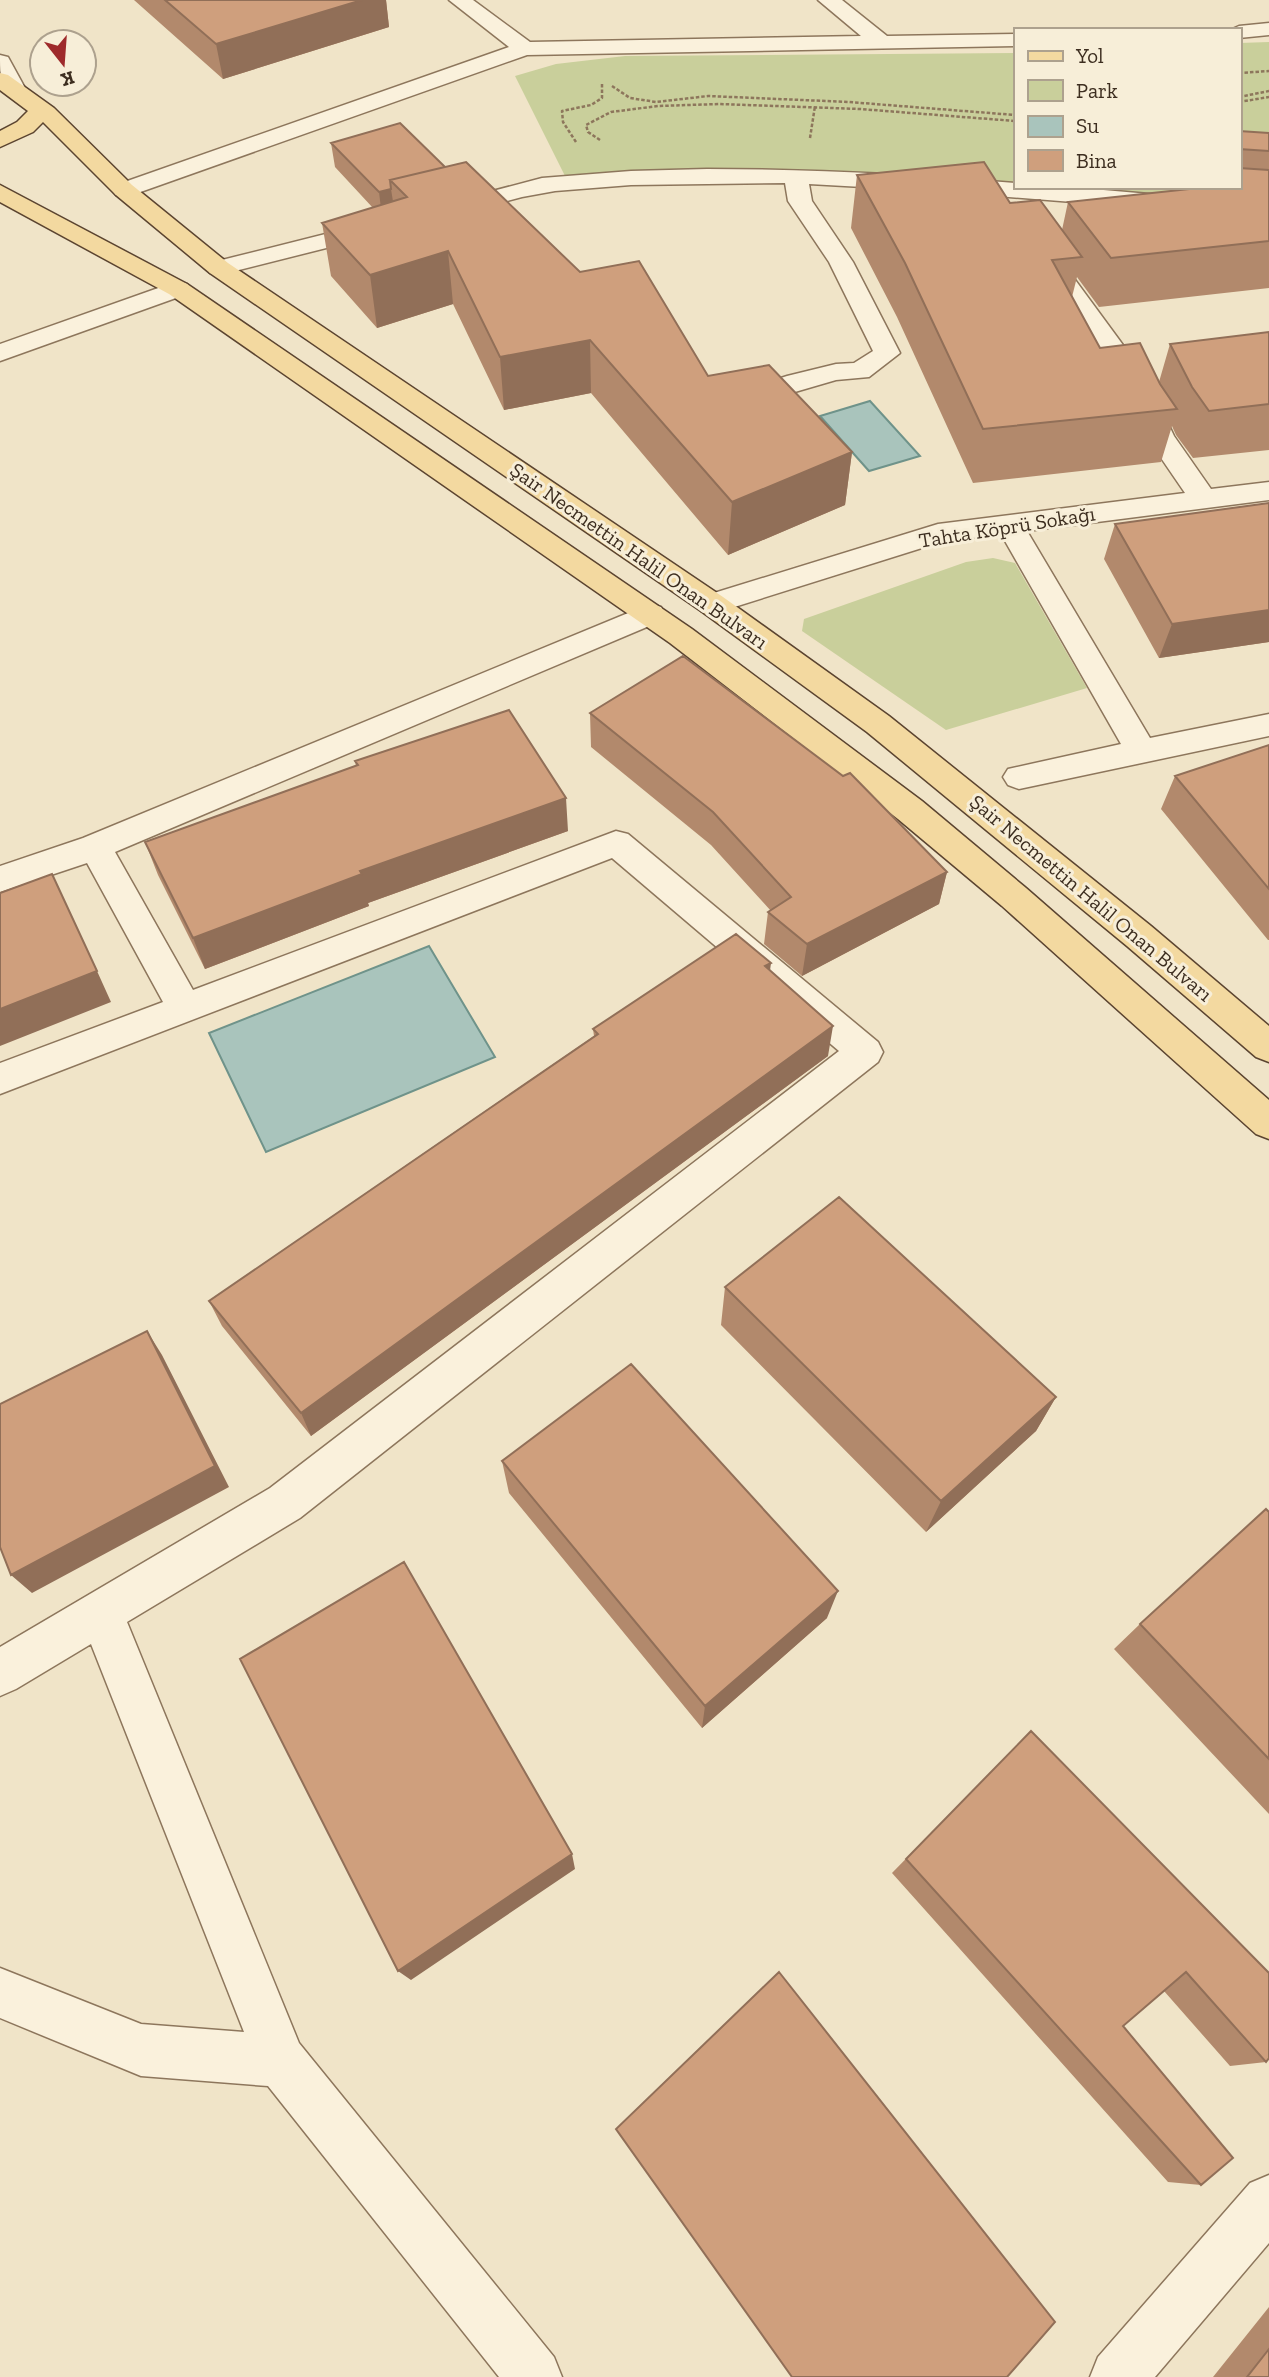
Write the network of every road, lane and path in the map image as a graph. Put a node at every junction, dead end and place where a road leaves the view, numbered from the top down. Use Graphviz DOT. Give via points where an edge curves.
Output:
graph roads {
  1 [pos="460,0"];
  2 [pos="829,0"];
  3 [pos="1269,29"];
  4 [pos="1241,32"];
  5 [pos="1014,40"];
  6 [pos="881,42"];
  7 [pos="525,49"];
  8 [pos="0,62"];
  9 [pos="1269,71"];
  10 [pos="1241,73"];
  11 [pos="602,79"];
  12 [pos="7,84"];
  13 [pos="1269,91"];
  14 [pos="1241,97"];
  15 [pos="1269,97"];
  16 [pos="1241,103"];
  17 [pos="815,106"];
  18 [pos="41,110"];
  19 [pos="1014,115"];
  20 [pos="1014,121"];
  21 [pos="815,138"];
  22 [pos="0,140"];
  23 [pos="608,143"];
  24 [pos="796,177"];
  25 [pos="124,190"];
  26 [pos="0,192"];
  27 [pos="1189,204"];
  28 [pos="1023,212"];
  29 [pos="433,214"];
  30 [pos="406,221"];
  31 [pos="219,268"];
  32 [pos="178,289"];
  33 [pos="0,353"];
  34 [pos="753,410"];
  35 [pos="1269,491"];
  36 [pos="1203,499"];
  37 [pos="1009,524"];
  38 [pos="712,604"];
  39 [pos="650,614"];
  40 [pos="1269,725"];
  41 [pos="1141,751"];
  42 [pos="1019,777"];
  43 [pos="96,847"];
  44 [pos="0,879"];
  45 [pos="184,1007"];
  46 [pos="1264,1038"];
  47 [pos="0,1079"];
  48 [pos="1269,1123"];
  49 [pos="101,1612"];
  50 [pos="0,1673"];
  51 [pos="0,1993"];
  52 [pos="281,2061"];
  53 [pos="1269,2202"];
  54 [pos="534,2377"];
  55 [pos="1118,2377"];
  1 -- 7 [label="street"];
  2 -- 6 [label="street"];
  3 -- 4 [label="street"];
  5 -- 6 [label="street"];
  6 -- 7 [label="street"];
  7 -- 25 [label="street"];
  8 -- 12 [label="street"];
  9 -- 10 [label="path"];
  11 -- 19 [label="path" via="630,98 656,102 708,96"];
  12 -- 18 [label="main road, Şair Necmettin Halil Onan Bulvarı"];
  13 -- 14 [label="path"];
  15 -- 16 [label="path"];
  17 -- 20 [label="path"];
  17 -- 21 [label="path" via="810,138"];
  17 -- 23 [label="path" via="710,103 624,109 586,125 595,138"];
  18 -- 22 [label="main road" via="25,127"];
  18 -- 25 [label="main road, Şair Necmettin Halil Onan Bulvarı"];
  24 -- 28 [label="street"];
  24 -- 29 [label="street" via="686,176 553,184"];
  24 -- 34 [label="street" via="800,201 841,262 887,353 860,371 836,372 749,397"];
  25 -- 31 [label="main road, Şair Necmettin Halil Onan Bulvarı"];
  26 -- 32 [label="main road, Şair Necmettin Halil Onan Bulvarı"];
  27 -- 28 [label="street"];
  28 -- 36 [label="street" via="1052,268 1132,375 1160,436"];
  30 -- 31 [label="street"];
  31 -- 38 [label="main road, Şair Necmettin Halil Onan Bulvarı"];
  32 -- 33 [label="street"];
  32 -- 39 [label="main road, Şair Necmettin Halil Onan Bulvarı"];
  35 -- 36 [label="street, Tahta Köprü Sokağı"];
  36 -- 37 [label="street, Tahta Köprü Sokağı"];
  37 -- 38 [label="street, Tahta Köprü Sokağı" via="938,533"];
  37 -- 41 [label="street"];
  38 -- 46 [label="main road, Şair Necmettin Halil Onan Bulvarı" via="898,740"];
  39 -- 43 [label="street"];
  39 -- 48 [label="main road, Şair Necmettin Halil Onan Bulvarı" via="920,819"];
  40 -- 41 [label="street"];
  41 -- 42 [label="street"];
  43 -- 44 [label="street"];
  43 -- 45 [label="street"];
  45 -- 47 [label="street"];
  45 -- 49 [label="street" via="616,843 865,1052 285,1503"];
  49 -- 50 [label="street"];
  49 -- 52 [label="street"];
  51 -- 52 [label="street" via="141,2050"];
  52 -- 54 [label="street"];
  53 -- 55 [label="street"];
}
